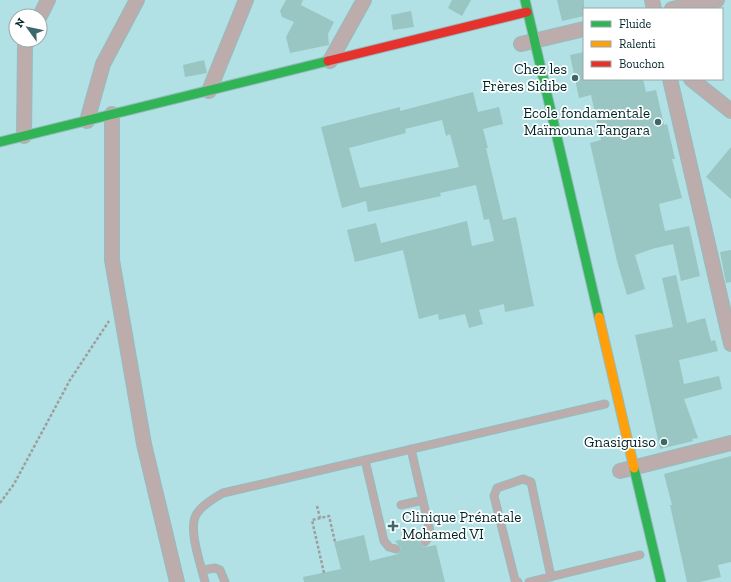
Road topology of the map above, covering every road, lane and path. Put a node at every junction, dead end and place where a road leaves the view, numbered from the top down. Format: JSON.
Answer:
{"nodes":[{"id":1,"x":137,"y":0,"type":"edge"},
{"id":2,"x":246,"y":0,"type":"edge"},
{"id":3,"x":364,"y":0,"type":"edge"},
{"id":4,"x":525,"y":0,"type":"edge"},
{"id":5,"x":716,"y":0,"type":"edge"},
{"id":6,"x":677,"y":8,"type":"edge"},
{"id":7,"x":527,"y":12,"type":"junction"},
{"id":8,"x":583,"y":29,"type":"edge"},
{"id":9,"x":524,"y":43,"type":"junction"},
{"id":10,"x":24,"y":48,"type":"edge"},
{"id":11,"x":330,"y":61,"type":"junction"},
{"id":12,"x":670,"y":80,"type":"edge"},
{"id":13,"x":692,"y":80,"type":"edge"},
{"id":14,"x":209,"y":91,"type":"junction"},
{"id":15,"x":731,"y":111,"type":"edge"},
{"id":16,"x":112,"y":114,"type":"junction"},
{"id":17,"x":87,"y":121,"type":"junction"},
{"id":18,"x":24,"y":136,"type":"junction"},
{"id":19,"x":0,"y":142,"type":"edge"},
{"id":20,"x":119,"y":305,"type":"junction"},
{"id":21,"x":728,"y":317,"type":"edge"},
{"id":22,"x":731,"y":344,"type":"edge"},
{"id":23,"x":605,"y":404,"type":"dead end"},
{"id":24,"x":731,"y":443,"type":"edge"},
{"id":25,"x":411,"y":449,"type":"junction"},
{"id":26,"x":365,"y":460,"type":"junction"},
{"id":27,"x":635,"y":467,"type":"junction"},
{"id":28,"x":620,"y":471,"type":"dead end"},
{"id":29,"x":423,"y":500,"type":"junction"},
{"id":30,"x":0,"y":503,"type":"edge"},
{"id":31,"x":401,"y":505,"type":"dead end"},
{"id":32,"x":317,"y":506,"type":"dead end"},
{"id":33,"x":320,"y":518,"type":"junction"},
{"id":34,"x":335,"y":542,"type":"dead end"},
{"id":35,"x":424,"y":542,"type":"dead end"},
{"id":36,"x":396,"y":549,"type":"dead end"},
{"id":37,"x":640,"y":555,"type":"dead end"},
{"id":38,"x":203,"y":570,"type":"junction"},
{"id":39,"x":324,"y":573,"type":"dead end"},
{"id":40,"x":551,"y":577,"type":"junction"},
{"id":41,"x":177,"y":582,"type":"edge"},
{"id":42,"x":205,"y":582,"type":"edge"},
{"id":43,"x":225,"y":582,"type":"edge"},
{"id":44,"x":518,"y":582,"type":"edge"},
{"id":45,"x":529,"y":582,"type":"edge"},
{"id":46,"x":661,"y":582,"type":"edge"}],
"edges":[{"from":1,"to":17,"type":"street"},
{"from":2,"to":14,"type":"street"},
{"from":3,"to":11,"type":"street"},
{"from":4,"to":7,"type":"main road"},
{"from":5,"to":6,"type":"street"},
{"from":7,"to":9,"type":"main road"},
{"from":7,"to":11,"type":"main road"},
{"from":8,"to":9,"type":"street"},
{"from":9,"to":27,"type":"main road"},
{"from":10,"to":18,"type":"street"},
{"from":11,"to":14,"type":"main road"},
{"from":12,"to":21,"type":"street"},
{"from":13,"to":15,"type":"street"},
{"from":14,"to":16,"type":"main road"},
{"from":16,"to":17,"type":"main road"},
{"from":16,"to":20,"type":"street"},
{"from":17,"to":18,"type":"main road"},
{"from":18,"to":19,"type":"main road"},
{"from":20,"to":30,"type":"path"},
{"from":20,"to":41,"type":"street"},
{"from":21,"to":22,"type":"street"},
{"from":23,"to":25,"type":"lane"},
{"from":24,"to":27,"type":"street"},
{"from":25,"to":26,"type":"lane"},
{"from":25,"to":29,"type":"lane"},
{"from":26,"to":36,"type":"lane"},
{"from":26,"to":38,"type":"lane"},
{"from":27,"to":28,"type":"street"},
{"from":27,"to":46,"type":"main road"},
{"from":29,"to":31,"type":"lane"},
{"from":29,"to":35,"type":"lane"},
{"from":32,"to":33,"type":"path"},
{"from":33,"to":34,"type":"path"},
{"from":33,"to":39,"type":"path"},
{"from":37,"to":40,"type":"lane"},
{"from":38,"to":42,"type":"lane"},
{"from":38,"to":43,"type":"lane"},
{"from":40,"to":44,"type":"lane"},
{"from":40,"to":45,"type":"lane"}]}
